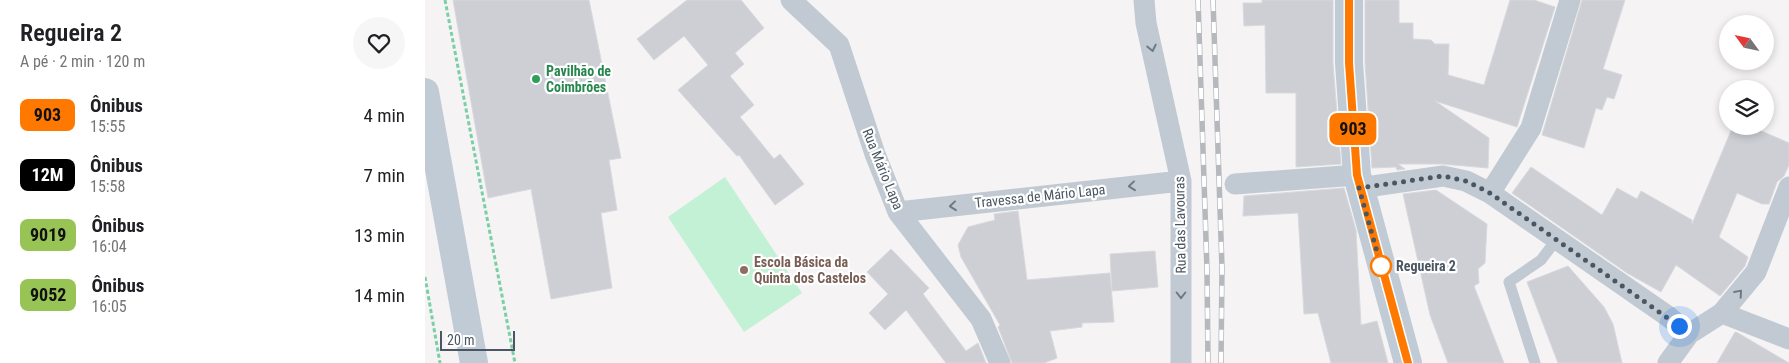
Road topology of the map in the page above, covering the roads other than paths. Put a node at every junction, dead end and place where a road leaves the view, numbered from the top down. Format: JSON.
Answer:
{"nodes":[{"id":1,"x":791,"y":0,"type":"edge"},
{"id":2,"x":1144,"y":0,"type":"edge"},
{"id":3,"x":1349,"y":0,"type":"edge"},
{"id":4,"x":1570,"y":0,"type":"edge"},
{"id":5,"x":425,"y":92,"type":"edge"},
{"id":6,"x":1181,"y":181,"type":"junction"},
{"id":7,"x":1358,"y":182,"type":"junction"},
{"id":8,"x":1235,"y":184,"type":"dead end"},
{"id":9,"x":1789,"y":187,"type":"edge"},
{"id":10,"x":1490,"y":193,"type":"junction"},
{"id":11,"x":898,"y":212,"type":"junction"},
{"id":12,"x":1557,"y":239,"type":"junction"},
{"id":13,"x":1722,"y":313,"type":"junction"},
{"id":14,"x":1689,"y":334,"type":"junction"},
{"id":15,"x":1789,"y":339,"type":"edge"},
{"id":16,"x":474,"y":363,"type":"edge"},
{"id":17,"x":999,"y":363,"type":"edge"},
{"id":18,"x":1181,"y":363,"type":"edge"},
{"id":19,"x":1408,"y":363,"type":"edge"},
{"id":20,"x":1535,"y":363,"type":"edge"},
{"id":21,"x":1668,"y":363,"type":"edge"}],
"edges":[{"from":1,"to":11,"type":"street","name":"Rua Mário Lapa"},
{"from":2,"to":6,"type":"street","name":"Rua das Lavouras","one_way":true},
{"from":3,"to":7,"type":"main road"},
{"from":4,"to":10,"type":"street"},
{"from":5,"to":16,"type":"main road"},
{"from":6,"to":11,"type":"street","name":"Travessa de Mário Lapa","one_way":true},
{"from":6,"to":18,"type":"street","name":"Rua das Lavouras","one_way":true},
{"from":7,"to":8,"type":"street"},
{"from":7,"to":10,"type":"street"},
{"from":7,"to":19,"type":"main road"},
{"from":13,"to":9,"type":"street","one_way":true},
{"from":10,"to":12,"type":"street"},
{"from":11,"to":17,"type":"street","name":"Rua Mário Lapa"},
{"from":12,"to":14,"type":"street"},
{"from":12,"to":20,"type":"lane"},
{"from":13,"to":14,"type":"street"},
{"from":13,"to":15,"type":"street"},
{"from":14,"to":21,"type":"street"}]}
